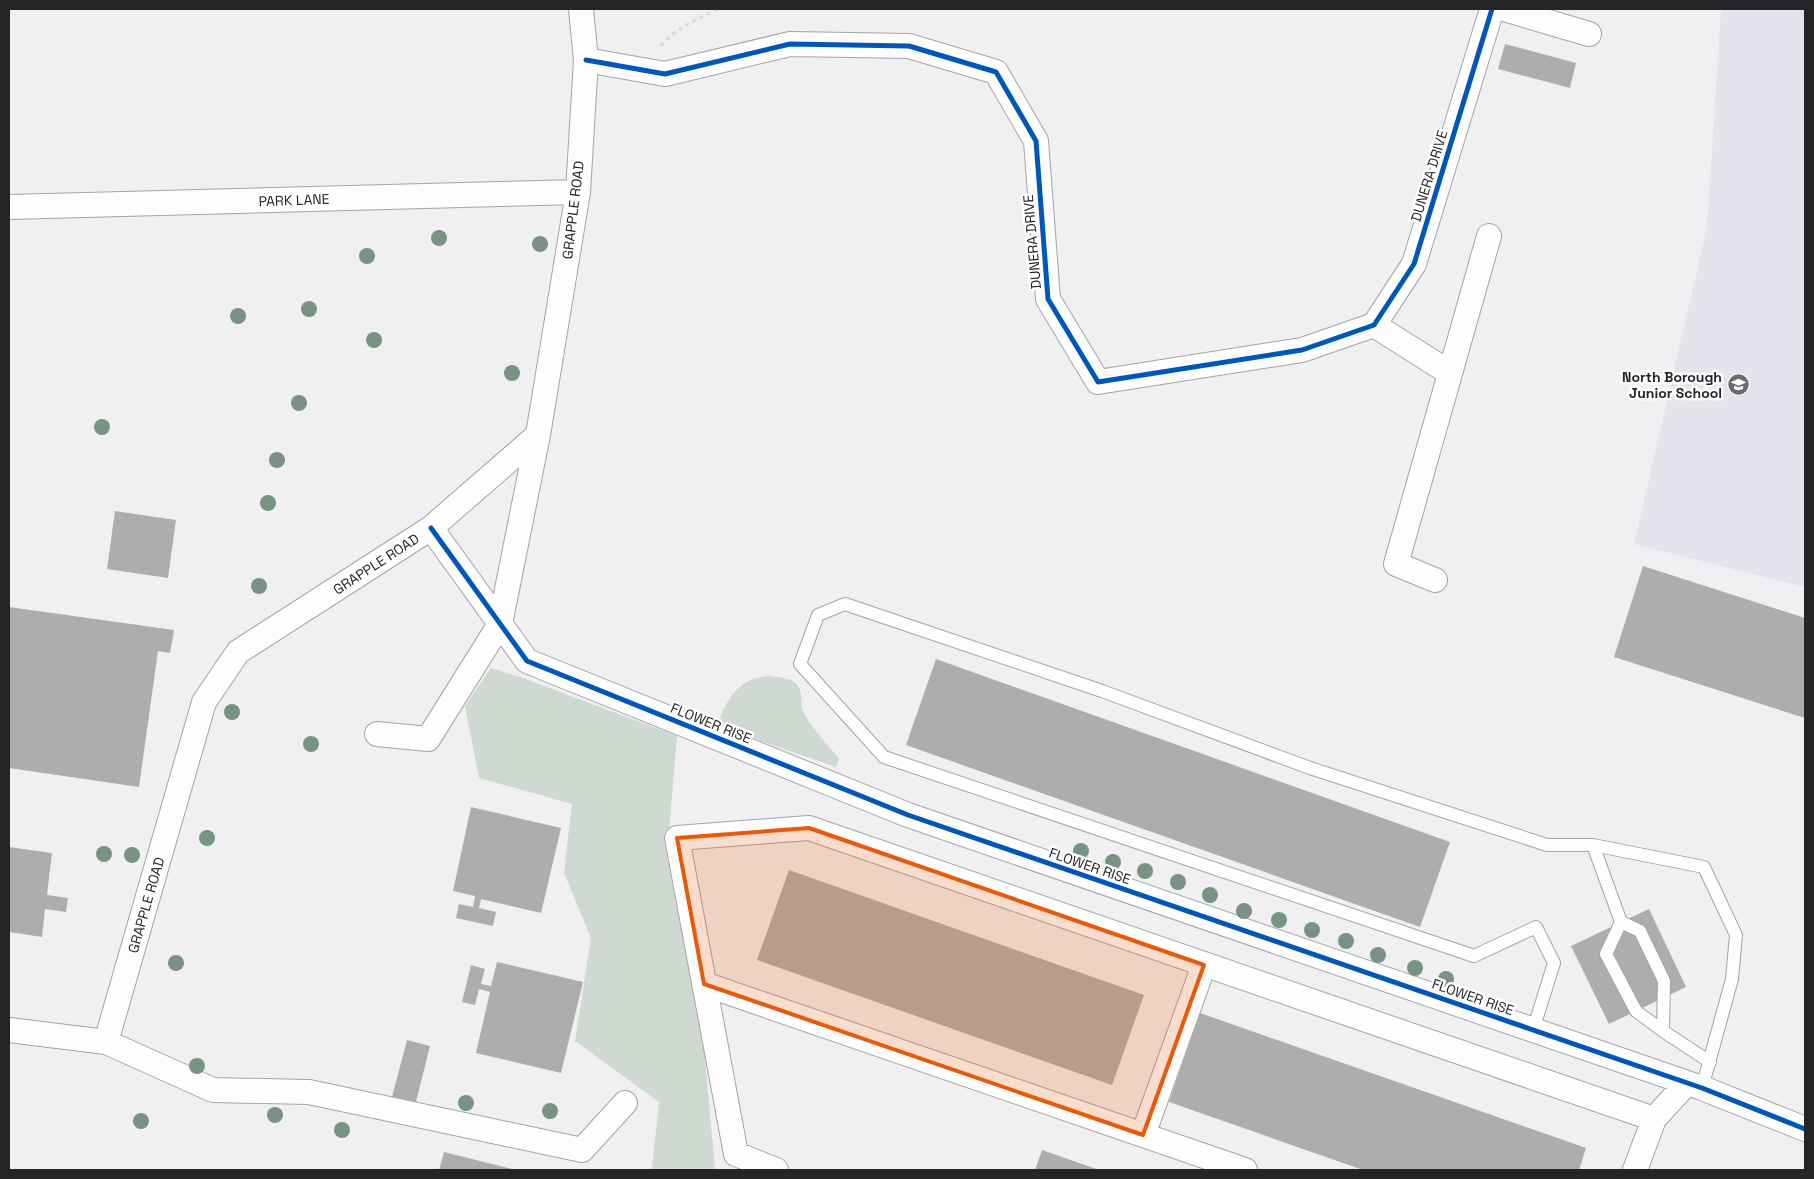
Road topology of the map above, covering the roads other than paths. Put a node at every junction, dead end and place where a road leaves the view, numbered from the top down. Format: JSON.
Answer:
{"nodes":[{"id":1,"x":580,"y":9,"type":"edge"},
{"id":2,"x":1492,"y":9,"type":"edge"},
{"id":3,"x":1504,"y":9,"type":"edge"},
{"id":4,"x":1590,"y":34,"type":"dead end"},
{"id":5,"x":586,"y":60,"type":"junction"},
{"id":6,"x":578,"y":192,"type":"junction"},
{"id":7,"x":9,"y":207,"type":"edge"},
{"id":8,"x":1489,"y":236,"type":"dead end"},
{"id":9,"x":1374,"y":325,"type":"junction"},
{"id":10,"x":1450,"y":373,"type":"junction"},
{"id":11,"x":538,"y":435,"type":"junction"},
{"id":12,"x":431,"y":528,"type":"junction"},
{"id":13,"x":1435,"y":580,"type":"dead end"},
{"id":14,"x":500,"y":624,"type":"junction"},
{"id":15,"x":377,"y":734,"type":"dead end"},
{"id":16,"x":1593,"y":845,"type":"junction"},
{"id":17,"x":1621,"y":922,"type":"junction"},
{"id":18,"x":1204,"y":964,"type":"junction"},
{"id":19,"x":704,"y":984,"type":"junction"},
{"id":20,"x":9,"y":1030,"type":"edge"},
{"id":21,"x":1533,"y":1030,"type":"junction"},
{"id":22,"x":1663,"y":1031,"type":"junction"},
{"id":23,"x":106,"y":1042,"type":"junction"},
{"id":24,"x":1710,"y":1062,"type":"junction"},
{"id":25,"x":1694,"y":1085,"type":"junction"},
{"id":26,"x":625,"y":1103,"type":"dead end"},
{"id":27,"x":1654,"y":1119,"type":"junction"},
{"id":28,"x":1805,"y":1129,"type":"edge"},
{"id":29,"x":1143,"y":1135,"type":"junction"},
{"id":30,"x":776,"y":1170,"type":"edge"},
{"id":31,"x":1245,"y":1170,"type":"edge"},
{"id":32,"x":1635,"y":1170,"type":"edge"}],
"edges":[{"from":1,"to":5,"type":"street","name":"GRAPPLE ROAD"},
{"from":2,"to":9,"type":"street","name":"DUNERA DRIVE"},
{"from":3,"to":4,"type":"street"},
{"from":5,"to":6,"type":"street","name":"GRAPPLE ROAD"},
{"from":5,"to":9,"type":"street","name":"DUNERA DRIVE"},
{"from":6,"to":7,"type":"street","name":"PARK LANE"},
{"from":6,"to":11,"type":"street","name":"GRAPPLE ROAD"},
{"from":8,"to":10,"type":"street"},
{"from":9,"to":10,"type":"street"},
{"from":10,"to":13,"type":"street"},
{"from":11,"to":12,"type":"street","name":"GRAPPLE ROAD"},
{"from":11,"to":14,"type":"street"},
{"from":12,"to":14,"type":"street","name":"FLOWER RISE"},
{"from":12,"to":23,"type":"street","name":"GRAPPLE ROAD"},
{"from":14,"to":15,"type":"street"},
{"from":14,"to":21,"type":"street","name":"FLOWER RISE"},
{"from":16,"to":17,"type":"lane"},
{"from":16,"to":21,"type":"lane"},
{"from":16,"to":24,"type":"lane"},
{"from":17,"to":22,"type":"lane"},
{"from":17,"to":22,"type":"lane"},
{"from":18,"to":19,"type":"street"},
{"from":18,"to":27,"type":"street"},
{"from":18,"to":29,"type":"street"},
{"from":19,"to":29,"type":"street"},
{"from":19,"to":30,"type":"street"},
{"from":20,"to":23,"type":"street"},
{"from":21,"to":25,"type":"street","name":"FLOWER RISE"},
{"from":22,"to":24,"type":"lane"},
{"from":23,"to":26,"type":"street"},
{"from":24,"to":25,"type":"lane"},
{"from":25,"to":27,"type":"street"},
{"from":25,"to":28,"type":"street","name":"FLOWER RISE"},
{"from":27,"to":32,"type":"street"},
{"from":29,"to":31,"type":"street"}]}
